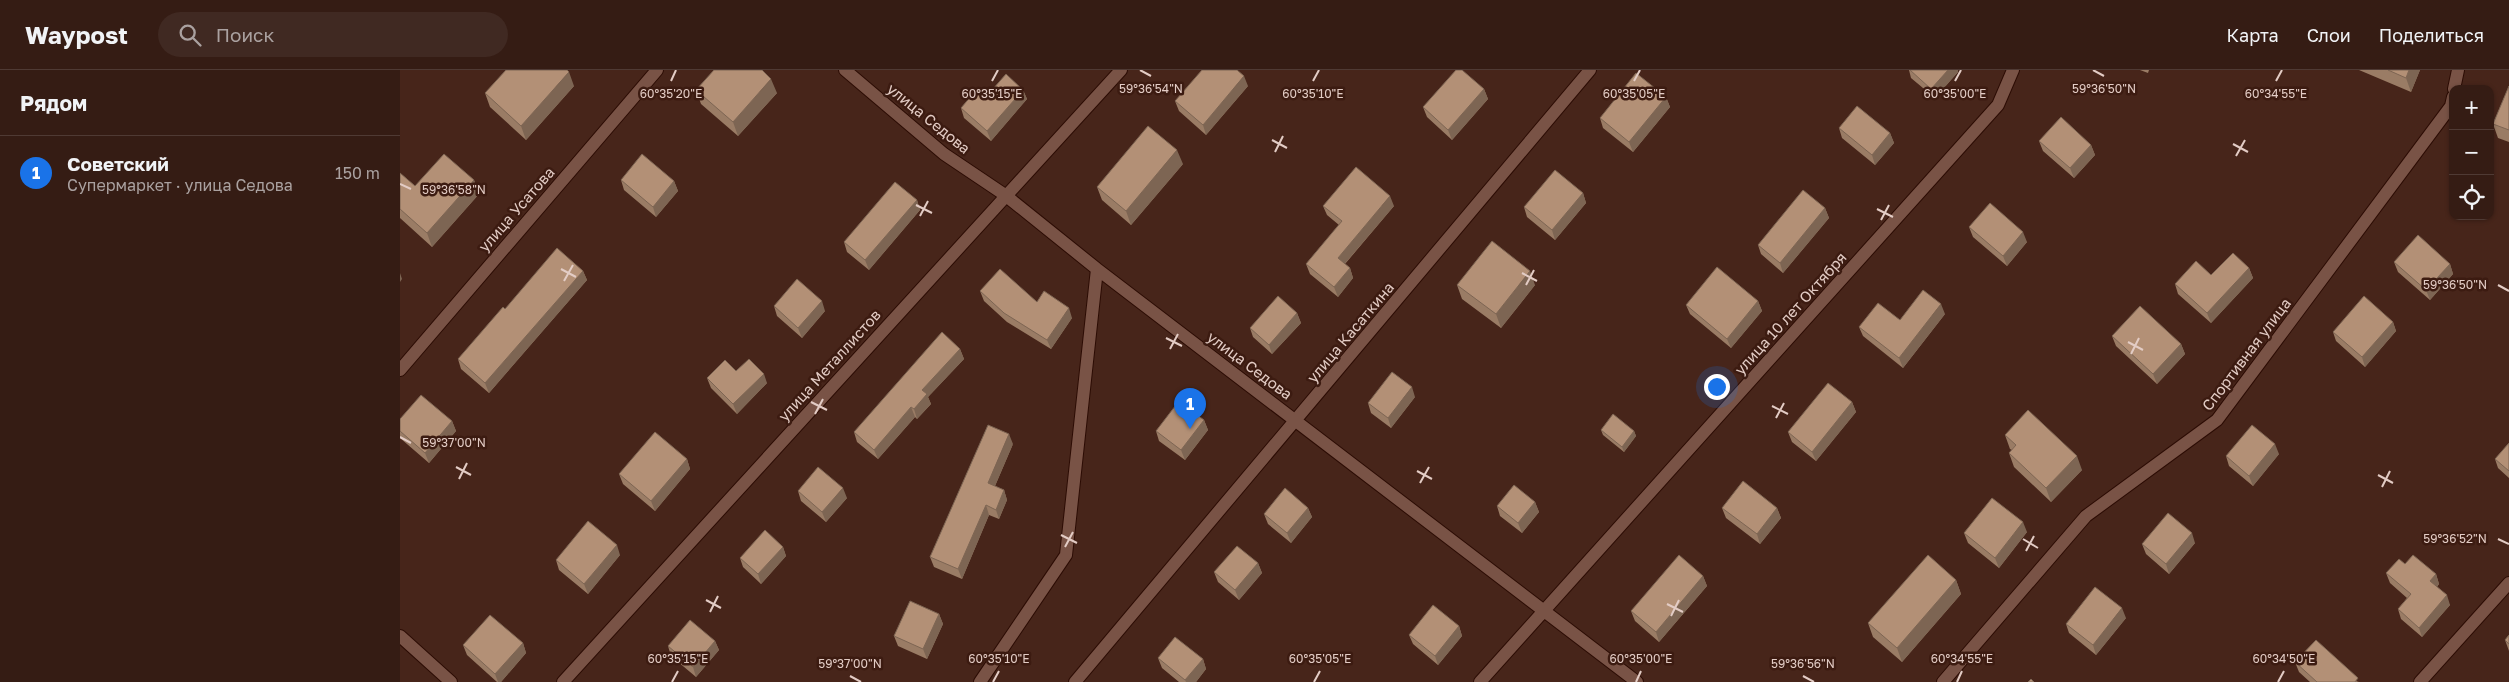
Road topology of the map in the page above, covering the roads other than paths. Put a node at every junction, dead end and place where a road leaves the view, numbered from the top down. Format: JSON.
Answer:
{"nodes":[{"id":1,"x":656,"y":70,"type":"edge"},
{"id":2,"x":845,"y":70,"type":"edge"},
{"id":3,"x":1121,"y":70,"type":"edge"},
{"id":4,"x":1590,"y":70,"type":"edge"},
{"id":5,"x":2013,"y":70,"type":"edge"},
{"id":6,"x":2458,"y":70,"type":"edge"},
{"id":7,"x":2455,"y":85,"type":"edge"},
{"id":8,"x":2449,"y":109,"type":"edge"},
{"id":9,"x":1005,"y":196,"type":"junction"},
{"id":10,"x":1098,"y":269,"type":"junction"},
{"id":11,"x":400,"y":370,"type":"edge"},
{"id":12,"x":1297,"y":421,"type":"junction"},
{"id":13,"x":2509,"y":583,"type":"edge"},
{"id":14,"x":1544,"y":611,"type":"junction"},
{"id":15,"x":400,"y":636,"type":"edge"},
{"id":16,"x":451,"y":682,"type":"edge"},
{"id":17,"x":563,"y":682,"type":"edge"},
{"id":18,"x":980,"y":682,"type":"edge"},
{"id":19,"x":1075,"y":682,"type":"edge"},
{"id":20,"x":1480,"y":682,"type":"edge"},
{"id":21,"x":1638,"y":682,"type":"edge"},
{"id":22,"x":1944,"y":682,"type":"edge"},
{"id":23,"x":2420,"y":682,"type":"edge"}],
"edges":[{"from":1,"to":11,"type":"street","name":"улица Усатова"},
{"from":2,"to":9,"type":"street","name":"улица Седова"},
{"from":3,"to":9,"type":"street","name":"улица Металлистов"},
{"from":4,"to":12,"type":"street","name":"улица Касаткина"},
{"from":5,"to":14,"type":"street","name":"улица 10 лет Октября"},
{"from":6,"to":7,"type":"street"},
{"from":8,"to":22,"type":"street","name":"Спортивная улица"},
{"from":9,"to":10,"type":"street","name":"улица Седова"},
{"from":9,"to":17,"type":"street","name":"улица Металлистов"},
{"from":10,"to":12,"type":"street","name":"улица Седова"},
{"from":10,"to":18,"type":"street"},
{"from":12,"to":14,"type":"street","name":"улица Седова"},
{"from":12,"to":19,"type":"street","name":"улица Касаткина"},
{"from":13,"to":23,"type":"street"},
{"from":14,"to":20,"type":"street","name":"улица 10 лет Октября"},
{"from":14,"to":21,"type":"street","name":"улица Седова"},
{"from":15,"to":16,"type":"street"}]}
